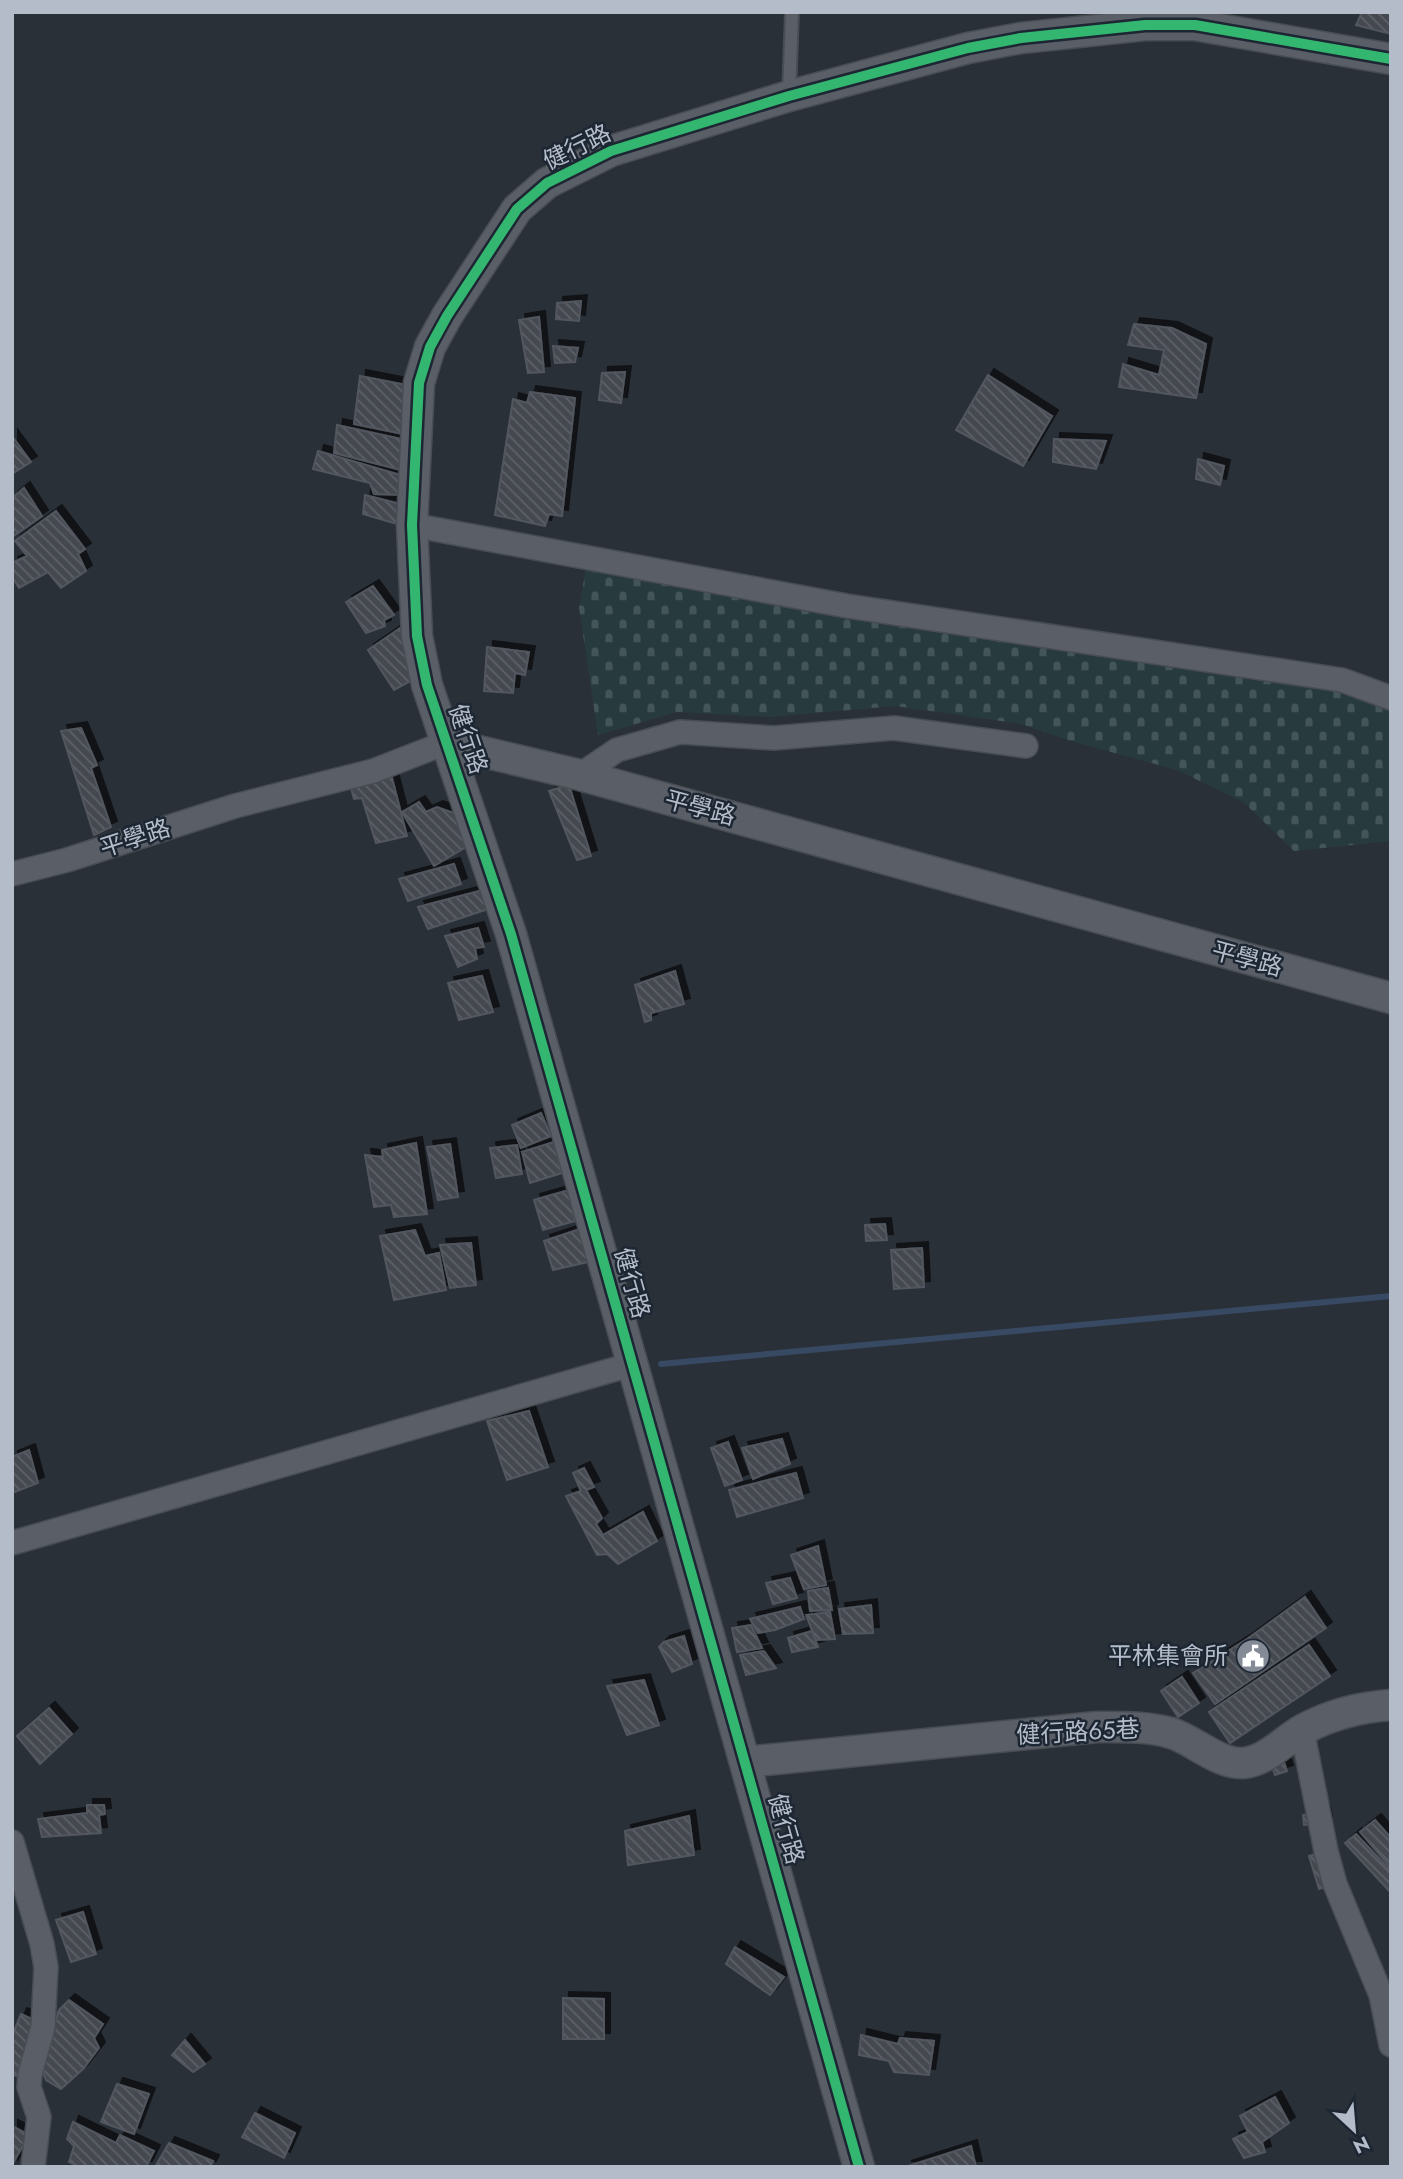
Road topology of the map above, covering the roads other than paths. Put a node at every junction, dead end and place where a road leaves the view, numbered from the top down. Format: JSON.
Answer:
{"nodes":[{"id":1,"x":792,"y":12,"type":"edge"},
{"id":2,"x":1193,"y":19,"type":"edge"},
{"id":3,"x":1391,"y":59,"type":"edge"},
{"id":4,"x":789,"y":96,"type":"junction"},
{"id":5,"x":412,"y":525,"type":"junction"},
{"id":6,"x":1391,"y":698,"type":"edge"},
{"id":7,"x":445,"y":743,"type":"junction"},
{"id":8,"x":1026,"y":746,"type":"dead end"},
{"id":9,"x":580,"y":775,"type":"junction"},
{"id":10,"x":12,"y":874,"type":"edge"},
{"id":11,"x":1391,"y":998,"type":"edge"},
{"id":12,"x":634,"y":1364,"type":"junction"},
{"id":13,"x":12,"y":1543,"type":"edge"},
{"id":14,"x":1391,"y":1705,"type":"edge"},
{"id":15,"x":1302,"y":1730,"type":"junction"},
{"id":16,"x":745,"y":1762,"type":"junction"},
{"id":17,"x":12,"y":1842,"type":"edge"},
{"id":18,"x":1391,"y":2045,"type":"edge"},
{"id":19,"x":33,"y":2167,"type":"edge"},
{"id":20,"x":859,"y":2167,"type":"edge"}],
"edges":[{"from":1,"to":4,"type":"lane"},
{"from":2,"to":3,"type":"street","name":"健行路"},
{"from":2,"to":4,"type":"street","name":"健行路"},
{"from":4,"to":5,"type":"street","name":"健行路"},
{"from":5,"to":6,"type":"street"},
{"from":5,"to":7,"type":"street","name":"健行路"},
{"from":7,"to":9,"type":"street","name":"平學路"},
{"from":7,"to":10,"type":"street","name":"平學路"},
{"from":7,"to":12,"type":"street","name":"健行路"},
{"from":8,"to":9,"type":"street"},
{"from":9,"to":11,"type":"street","name":"平學路"},
{"from":12,"to":13,"type":"street"},
{"from":12,"to":16,"type":"street","name":"健行路"},
{"from":14,"to":15,"type":"street","name":"健行路65巷"},
{"from":15,"to":16,"type":"street","name":"健行路65巷"},
{"from":15,"to":18,"type":"street"},
{"from":16,"to":20,"type":"street","name":"健行路"},
{"from":17,"to":19,"type":"street"}]}
